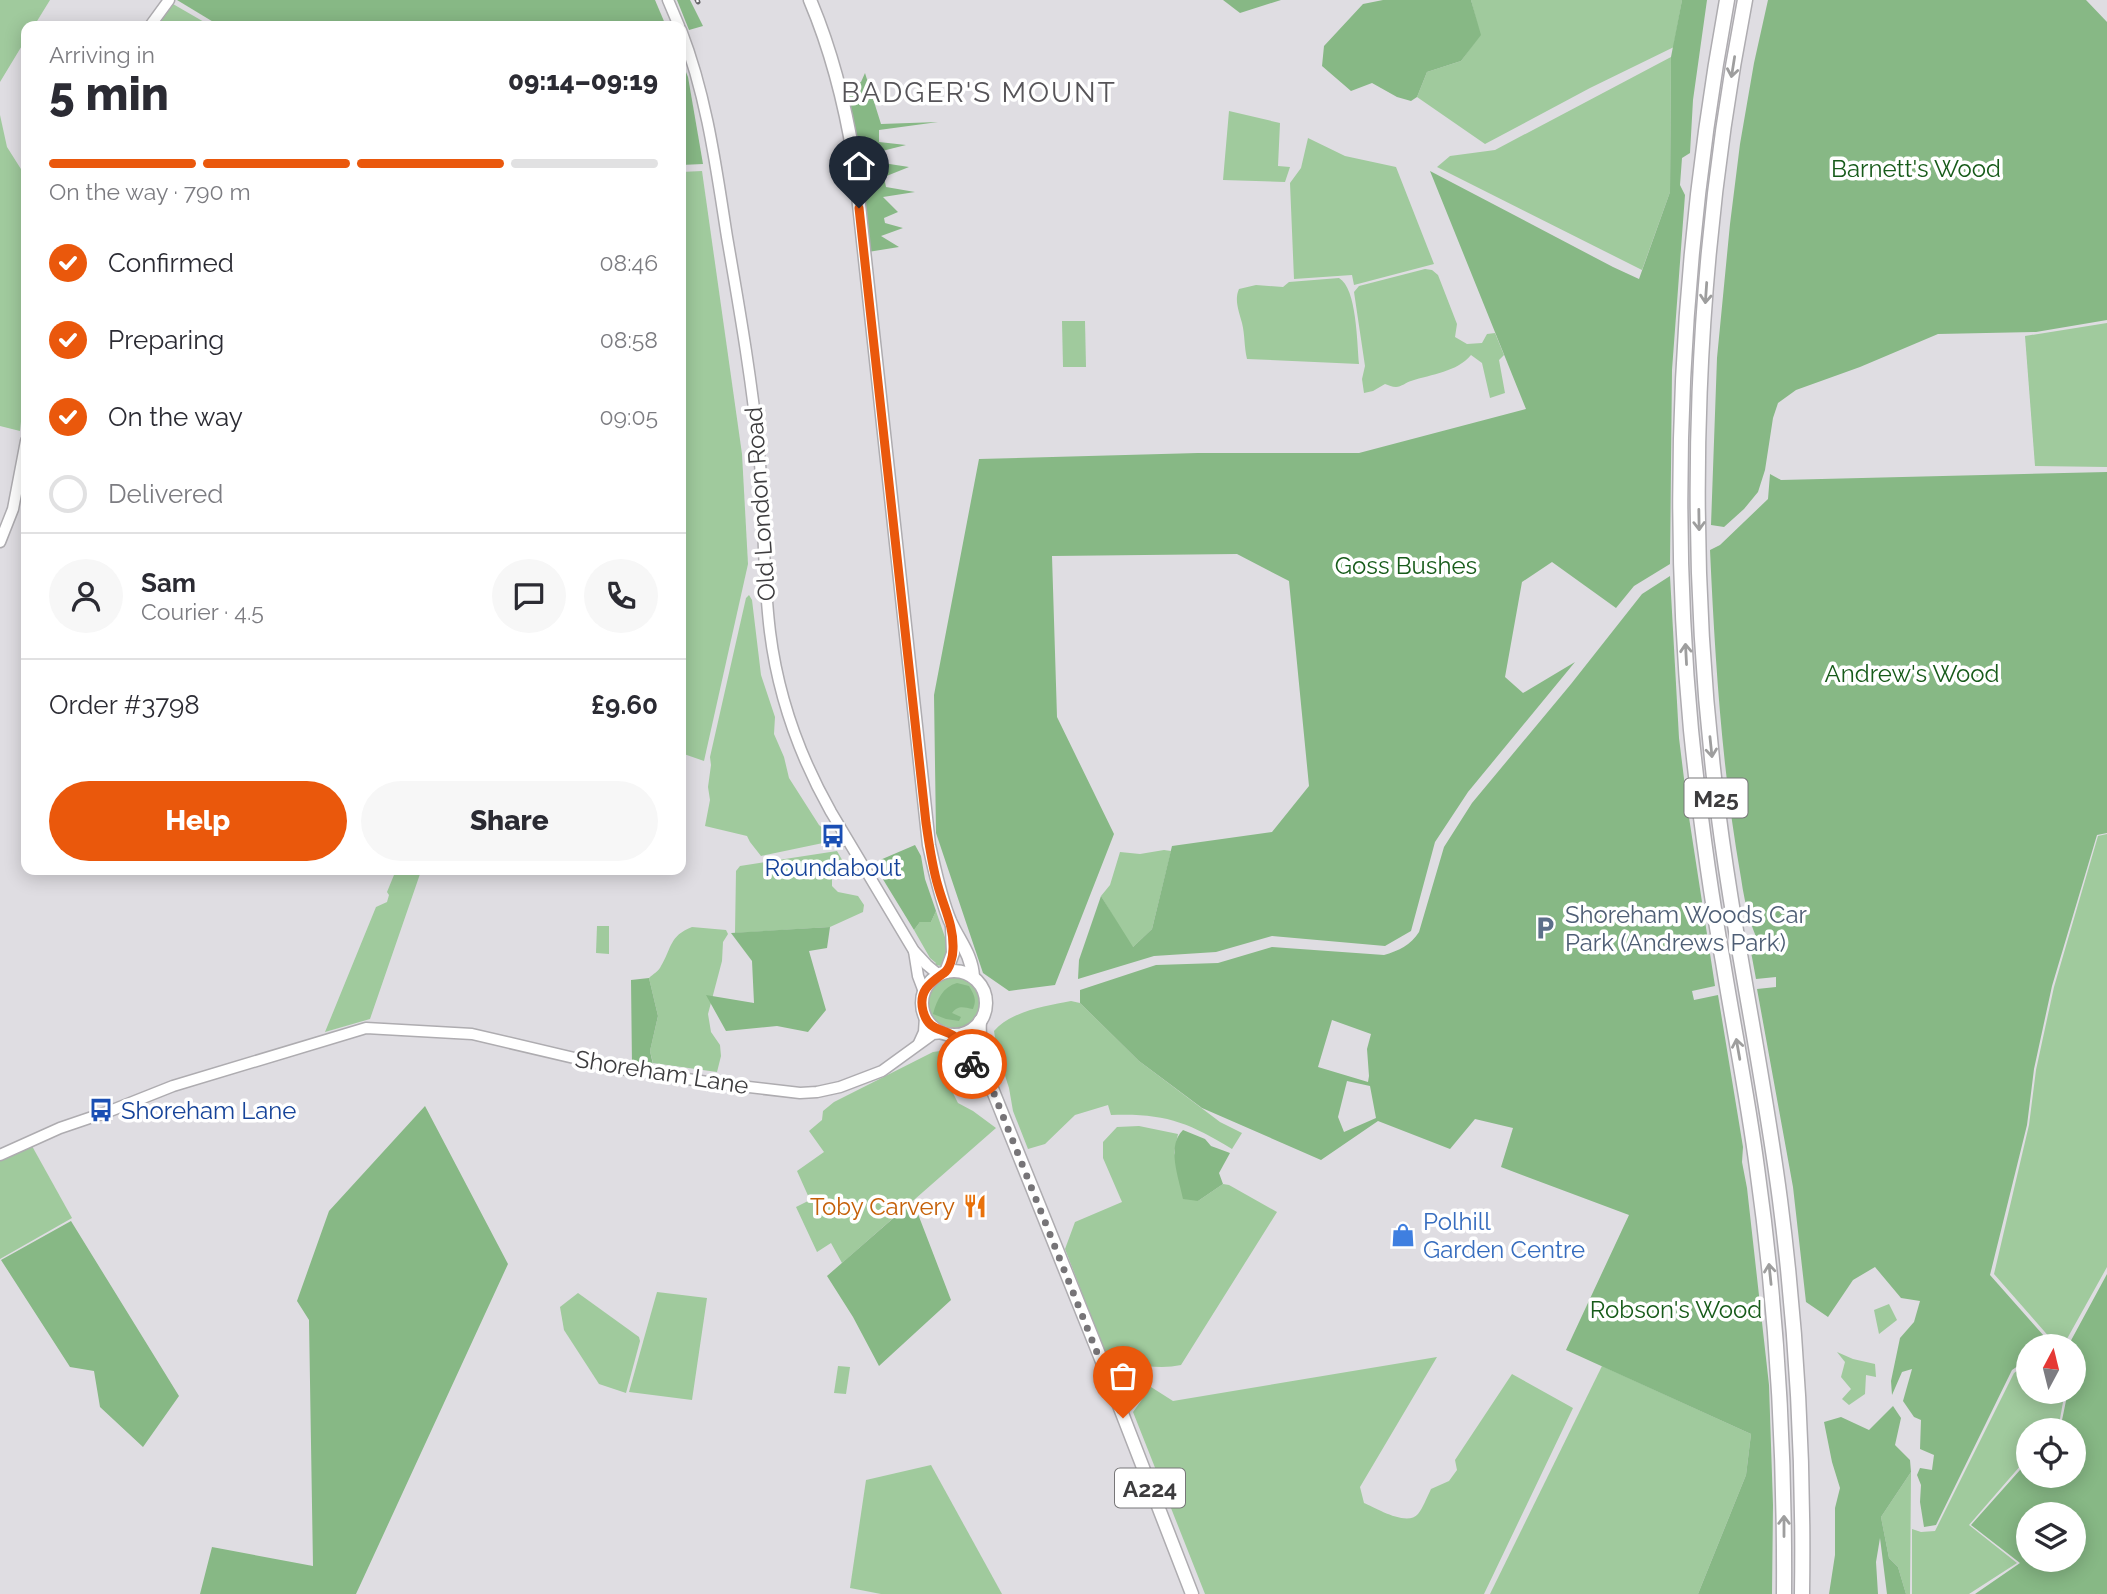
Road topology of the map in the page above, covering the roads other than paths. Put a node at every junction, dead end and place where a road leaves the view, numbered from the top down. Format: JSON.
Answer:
{"nodes":[{"id":1,"x":169,"y":0,"type":"edge"},
{"id":2,"x":668,"y":0,"type":"edge"},
{"id":3,"x":810,"y":0,"type":"edge"},
{"id":4,"x":1727,"y":0,"type":"edge"},
{"id":5,"x":1745,"y":0,"type":"edge"},
{"id":6,"x":154,"y":21,"type":"edge"},
{"id":7,"x":677,"y":21,"type":"edge"},
{"id":8,"x":686,"y":45,"type":"edge"},
{"id":9,"x":21,"y":467,"type":"edge"},
{"id":10,"x":0,"y":542,"type":"edge"},
{"id":11,"x":951,"y":923,"type":"junction"},
{"id":12,"x":914,"y":951,"type":"junction"},
{"id":13,"x":943,"y":974,"type":"junction"},
{"id":14,"x":973,"y":977,"type":"junction"},
{"id":15,"x":924,"y":992,"type":"junction"},
{"id":16,"x":925,"y":1017,"type":"junction"},
{"id":17,"x":980,"y":1021,"type":"junction"},
{"id":18,"x":948,"y":1034,"type":"junction"},
{"id":19,"x":917,"y":1045,"type":"junction"},
{"id":20,"x":991,"y":1086,"type":"junction"},
{"id":21,"x":0,"y":1155,"type":"edge"},
{"id":22,"x":1192,"y":1594,"type":"edge"},
{"id":23,"x":1784,"y":1594,"type":"edge"},
{"id":24,"x":1802,"y":1594,"type":"edge"}],
"edges":[{"from":1,"to":6,"type":"street"},
{"from":2,"to":7,"type":"street","name":"Old London Road"},
{"from":3,"to":11,"type":"main road"},
{"from":23,"to":4,"type":"highway","number":"M25","one_way":true},
{"from":5,"to":24,"type":"highway","number":"M25","one_way":true},
{"from":8,"to":12,"type":"street","name":"Old London Road"},
{"from":9,"to":10,"type":"street"},
{"from":11,"to":13,"type":"main road"},
{"from":11,"to":14,"type":"main road"},
{"from":12,"to":13,"type":"street","name":"Old London Road"},
{"from":12,"to":15,"type":"street","name":"Old London Road"},
{"from":13,"to":14,"type":"main road"},
{"from":13,"to":15,"type":"main road"},
{"from":14,"to":17,"type":"main road"},
{"from":15,"to":16,"type":"main road"},
{"from":16,"to":18,"type":"main road"},
{"from":16,"to":19,"type":"street"},
{"from":17,"to":18,"type":"main road"},
{"from":17,"to":20,"type":"main road","number":"A224"},
{"from":18,"to":19,"type":"street","name":"Shoreham Lane"},
{"from":18,"to":20,"type":"main road","number":"A224"},
{"from":19,"to":21,"type":"street","name":"Shoreham Lane"},
{"from":20,"to":22,"type":"main road","number":"A224"}]}
